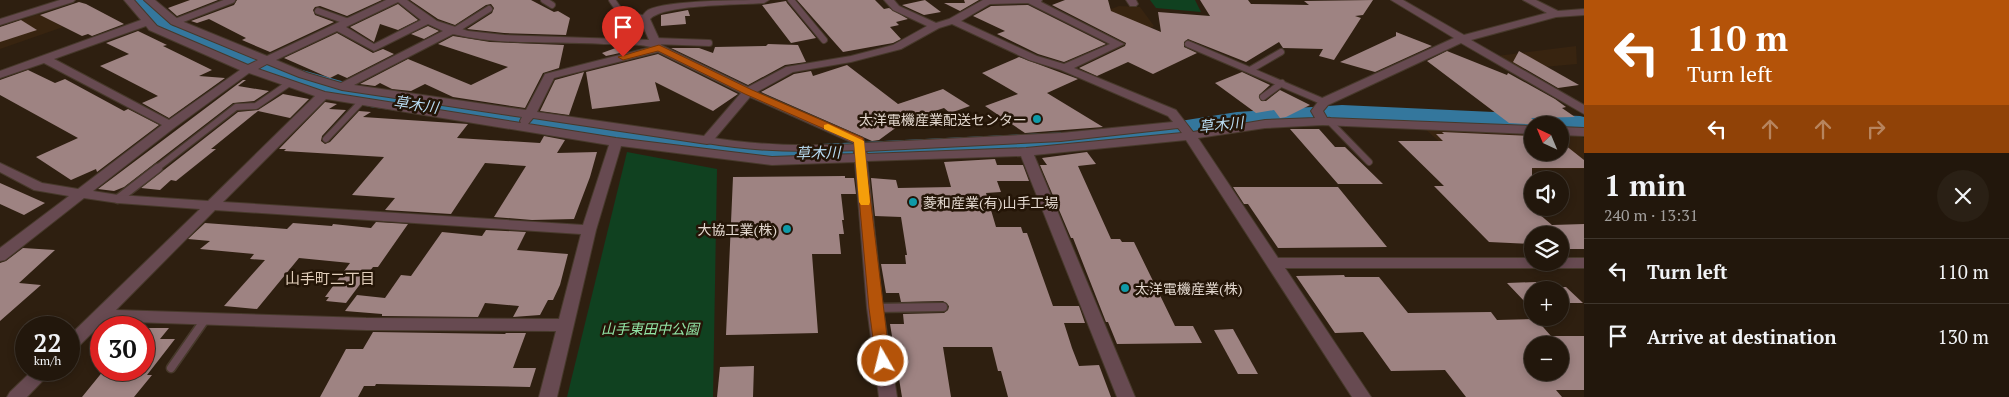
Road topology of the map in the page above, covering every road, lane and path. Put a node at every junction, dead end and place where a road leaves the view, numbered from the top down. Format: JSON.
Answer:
{"nodes":[{"id":1,"x":70,"y":0,"type":"edge"},
{"id":2,"x":129,"y":0,"type":"edge"},
{"id":3,"x":232,"y":0,"type":"edge"},
{"id":4,"x":394,"y":0,"type":"edge"},
{"id":5,"x":400,"y":0,"type":"edge"},
{"id":6,"x":544,"y":0,"type":"edge"},
{"id":7,"x":612,"y":0,"type":"edge"},
{"id":8,"x":764,"y":0,"type":"edge"},
{"id":9,"x":792,"y":0,"type":"edge"},
{"id":10,"x":889,"y":0,"type":"edge"},
{"id":11,"x":1037,"y":0,"type":"edge"},
{"id":12,"x":1396,"y":0,"type":"edge"},
{"id":13,"x":1528,"y":0,"type":"edge"},
{"id":14,"x":1032,"y":1,"type":"edge"},
{"id":15,"x":155,"y":2,"type":"edge"},
{"id":16,"x":552,"y":4,"type":"dead end"},
{"id":17,"x":489,"y":9,"type":"dead end"},
{"id":18,"x":318,"y":10,"type":"dead end"},
{"id":19,"x":1584,"y":12,"type":"edge"},
{"id":20,"x":1556,"y":14,"type":"junction"},
{"id":21,"x":645,"y":19,"type":"junction"},
{"id":22,"x":427,"y":21,"type":"junction"},
{"id":23,"x":953,"y":21,"type":"junction"},
{"id":24,"x":0,"y":22,"type":"edge"},
{"id":25,"x":146,"y":22,"type":"junction"},
{"id":26,"x":175,"y":22,"type":"junction"},
{"id":27,"x":341,"y":24,"type":"junction"},
{"id":28,"x":935,"y":26,"type":"junction"},
{"id":29,"x":453,"y":31,"type":"junction"},
{"id":30,"x":1461,"y":39,"type":"junction"},
{"id":31,"x":824,"y":40,"type":"dead end"},
{"id":32,"x":709,"y":43,"type":"dead end"},
{"id":33,"x":656,"y":44,"type":"junction"},
{"id":34,"x":1188,"y":44,"type":"dead end"},
{"id":35,"x":1281,"y":52,"type":"dead end"},
{"id":36,"x":46,"y":59,"type":"junction"},
{"id":37,"x":257,"y":64,"type":"junction"},
{"id":38,"x":1064,"y":68,"type":"junction"},
{"id":39,"x":1250,"y":70,"type":"junction"},
{"id":40,"x":0,"y":75,"type":"edge"},
{"id":41,"x":1282,"y":83,"type":"junction"},
{"id":42,"x":288,"y":84,"type":"junction"},
{"id":43,"x":342,"y":87,"type":"junction"},
{"id":44,"x":748,"y":92,"type":"junction"},
{"id":45,"x":323,"y":95,"type":"junction"},
{"id":46,"x":1262,"y":97,"type":"dead end"},
{"id":47,"x":361,"y":102,"type":"junction"},
{"id":48,"x":1584,"y":110,"type":"edge"},
{"id":49,"x":1323,"y":115,"type":"junction"},
{"id":50,"x":526,"y":121,"type":"junction"},
{"id":51,"x":170,"y":125,"type":"junction"},
{"id":52,"x":1524,"y":129,"type":"edge"},
{"id":53,"x":1186,"y":130,"type":"junction"},
{"id":54,"x":1569,"y":131,"type":"edge"},
{"id":55,"x":1584,"y":132,"type":"edge"},
{"id":56,"x":326,"y":139,"type":"dead end"},
{"id":57,"x":616,"y":142,"type":"junction"},
{"id":58,"x":703,"y":146,"type":"junction"},
{"id":59,"x":860,"y":152,"type":"junction"},
{"id":60,"x":1026,"y":152,"type":"junction"},
{"id":61,"x":1369,"y":162,"type":"dead end"},
{"id":62,"x":0,"y":167,"type":"edge"},
{"id":63,"x":80,"y":194,"type":"junction"},
{"id":64,"x":118,"y":199,"type":"junction"},
{"id":65,"x":211,"y":206,"type":"junction"},
{"id":66,"x":589,"y":230,"type":"junction"},
{"id":67,"x":0,"y":256,"type":"edge"},
{"id":68,"x":1272,"y":263,"type":"junction"},
{"id":69,"x":1584,"y":263,"type":"edge"},
{"id":70,"x":943,"y":307,"type":"dead end"},
{"id":71,"x":875,"y":308,"type":"junction"},
{"id":72,"x":101,"y":315,"type":"junction"},
{"id":73,"x":206,"y":318,"type":"junction"},
{"id":74,"x":567,"y":325,"type":"junction"},
{"id":75,"x":80,"y":335,"type":"edge"},
{"id":76,"x":171,"y":368,"type":"dead end"},
{"id":77,"x":33,"y":381,"type":"edge"},
{"id":78,"x":16,"y":397,"type":"edge"},
{"id":79,"x":548,"y":397,"type":"edge"},
{"id":80,"x":888,"y":397,"type":"edge"},
{"id":81,"x":1126,"y":397,"type":"edge"},
{"id":82,"x":1362,"y":397,"type":"edge"}],
"edges":[{"from":1,"to":24,"type":"street"},
{"from":2,"to":25,"type":"street"},
{"from":3,"to":26,"type":"lane"},
{"from":4,"to":27,"type":"street"},
{"from":5,"to":22,"type":"street"},
{"from":6,"to":16,"type":"lane"},
{"from":7,"to":21,"type":"lane"},
{"from":8,"to":21,"type":"street"},
{"from":9,"to":31,"type":"lane"},
{"from":10,"to":28,"type":"street"},
{"from":11,"to":14,"type":"street"},
{"from":12,"to":30,"type":"street"},
{"from":13,"to":20,"type":"street"},
{"from":14,"to":23,"type":"street"},
{"from":14,"to":38,"type":"street"},
{"from":15,"to":26,"type":"street"},
{"from":17,"to":29,"type":"lane"},
{"from":18,"to":27,"type":"lane"},
{"from":19,"to":20,"type":"street"},
{"from":20,"to":30,"type":"street"},
{"from":21,"to":33,"type":"street"},
{"from":22,"to":27,"type":"street"},
{"from":22,"to":29,"type":"street"},
{"from":23,"to":28,"type":"street"},
{"from":23,"to":38,"type":"street"},
{"from":25,"to":36,"type":"street"},
{"from":25,"to":37,"type":"street"},
{"from":26,"to":37,"type":"street"},
{"from":27,"to":37,"type":"street"},
{"from":28,"to":44,"type":"street"},
{"from":29,"to":33,"type":"street"},
{"from":29,"to":43,"type":"street"},
{"from":30,"to":48,"type":"street"},
{"from":30,"to":49,"type":"street"},
{"from":32,"to":33,"type":"lane"},
{"from":33,"to":44,"type":"street"},
{"from":33,"to":50,"type":"street"},
{"from":34,"to":39,"type":"lane"},
{"from":35,"to":39,"type":"lane"},
{"from":36,"to":40,"type":"street"},
{"from":36,"to":51,"type":"street"},
{"from":37,"to":42,"type":"street"},
{"from":37,"to":43,"type":"street"},
{"from":37,"to":51,"type":"street"},
{"from":38,"to":53,"type":"street"},
{"from":39,"to":41,"type":"lane"},
{"from":41,"to":46,"type":"lane"},
{"from":41,"to":49,"type":"lane"},
{"from":42,"to":45,"type":"street"},
{"from":42,"to":64,"type":"lane"},
{"from":43,"to":50,"type":"street"},
{"from":44,"to":58,"type":"street"},
{"from":44,"to":59,"type":"street"},
{"from":45,"to":47,"type":"street"},
{"from":45,"to":65,"type":"street"},
{"from":47,"to":50,"type":"street"},
{"from":47,"to":56,"type":"lane"},
{"from":49,"to":52,"type":"street"},
{"from":49,"to":53,"type":"street"},
{"from":49,"to":61,"type":"lane"},
{"from":50,"to":57,"type":"street"},
{"from":50,"to":58,"type":"street"},
{"from":51,"to":63,"type":"street"},
{"from":53,"to":59,"type":"street"},
{"from":53,"to":60,"type":"street"},
{"from":53,"to":68,"type":"street"},
{"from":54,"to":55,"type":"street"},
{"from":57,"to":58,"type":"street"},
{"from":57,"to":66,"type":"street"},
{"from":58,"to":59,"type":"street"},
{"from":59,"to":60,"type":"street"},
{"from":59,"to":71,"type":"street"},
{"from":60,"to":81,"type":"street"},
{"from":62,"to":63,"type":"street"},
{"from":63,"to":64,"type":"street"},
{"from":63,"to":67,"type":"street"},
{"from":64,"to":65,"type":"street"},
{"from":65,"to":66,"type":"street"},
{"from":65,"to":72,"type":"street"},
{"from":66,"to":74,"type":"street"},
{"from":68,"to":69,"type":"street"},
{"from":68,"to":82,"type":"street"},
{"from":70,"to":71,"type":"lane"},
{"from":71,"to":80,"type":"street"},
{"from":72,"to":73,"type":"street"},
{"from":72,"to":75,"type":"street"},
{"from":73,"to":74,"type":"street"},
{"from":73,"to":76,"type":"lane"},
{"from":74,"to":79,"type":"street"},
{"from":77,"to":78,"type":"street"}]}
